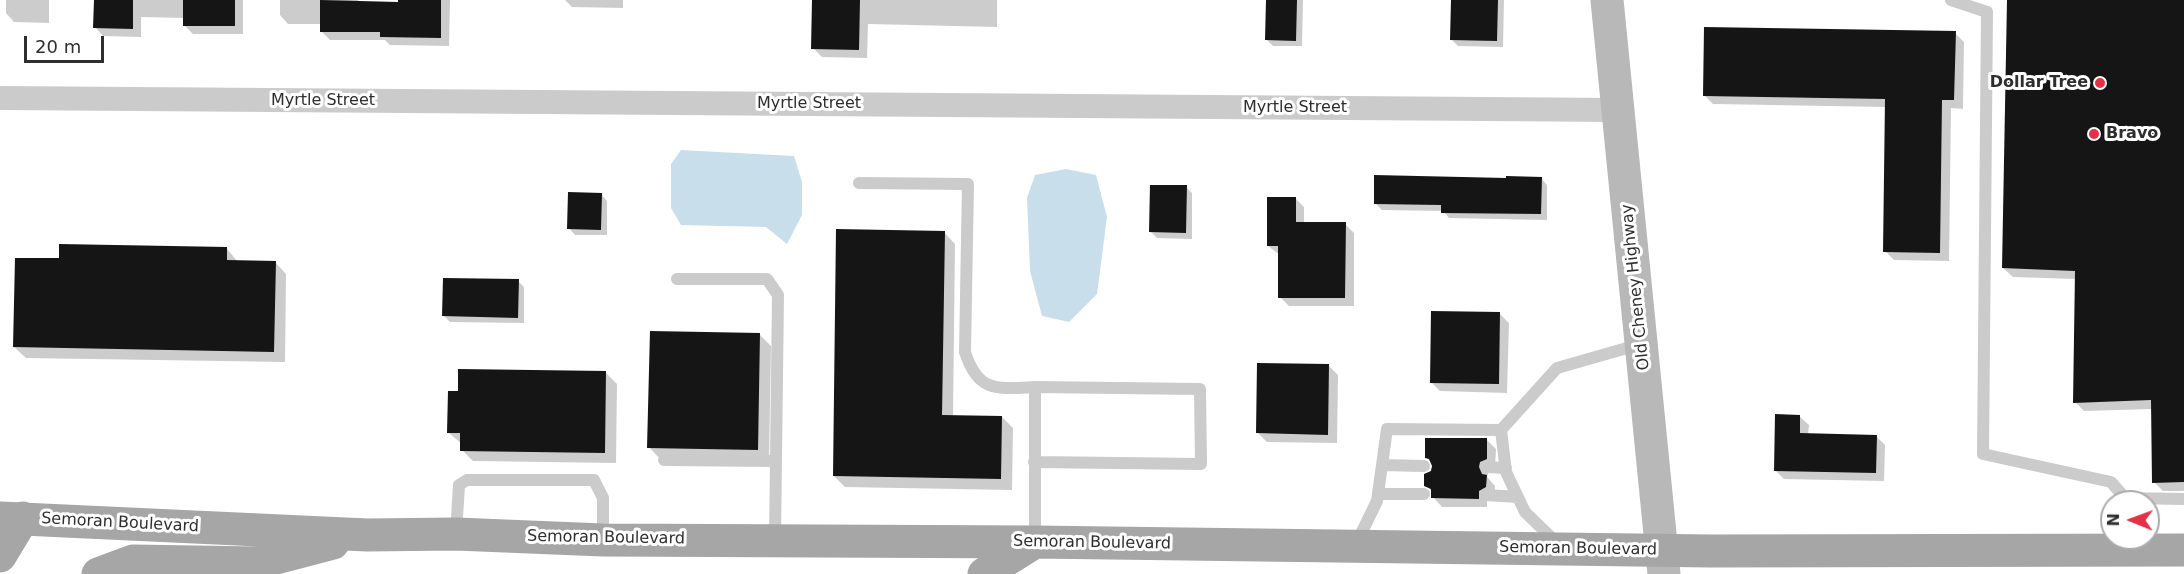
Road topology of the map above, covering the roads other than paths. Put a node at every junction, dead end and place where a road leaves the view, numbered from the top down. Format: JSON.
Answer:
{"nodes":[{"id":1,"x":1607,"y":0,"type":"edge"},
{"id":2,"x":1951,"y":0,"type":"edge"},
{"id":3,"x":0,"y":98,"type":"edge"},
{"id":4,"x":1618,"y":110,"type":"junction"},
{"id":5,"x":859,"y":183,"type":"dead end"},
{"id":6,"x":677,"y":279,"type":"dead end"},
{"id":7,"x":1642,"y":344,"type":"junction"},
{"id":8,"x":1035,"y":387,"type":"junction"},
{"id":9,"x":1501,"y":430,"type":"junction"},
{"id":10,"x":664,"y":460,"type":"dead end"},
{"id":11,"x":775,"y":461,"type":"junction"},
{"id":12,"x":1034,"y":462,"type":"junction"},
{"id":13,"x":1382,"y":465,"type":"junction"},
{"id":14,"x":1424,"y":466,"type":"dead end"},
{"id":15,"x":1487,"y":467,"type":"dead end"},
{"id":16,"x":1506,"y":468,"type":"junction"},
{"id":17,"x":1378,"y":494,"type":"junction"},
{"id":18,"x":1424,"y":494,"type":"dead end"},
{"id":19,"x":1486,"y":495,"type":"dead end"},
{"id":20,"x":1518,"y":497,"type":"junction"},
{"id":21,"x":2184,"y":499,"type":"edge"},
{"id":22,"x":12,"y":518,"type":"edge"},
{"id":23,"x":456,"y":534,"type":"junction"},
{"id":24,"x":367,"y":535,"type":"junction"},
{"id":25,"x":603,"y":540,"type":"junction"},
{"id":26,"x":775,"y":540,"type":"junction"},
{"id":27,"x":1035,"y":542,"type":"junction"},
{"id":28,"x":1355,"y":546,"type":"junction"},
{"id":29,"x":1563,"y":549,"type":"junction"},
{"id":30,"x":2184,"y":550,"type":"edge"},
{"id":31,"x":0,"y":556,"type":"edge"},
{"id":32,"x":1663,"y":562,"type":"edge"},
{"id":33,"x":98,"y":574,"type":"edge"},
{"id":34,"x":984,"y":574,"type":"edge"}],
"edges":[{"from":1,"to":4,"type":"street","name":"Old Cheney Highway"},
{"from":2,"to":21,"type":"lane"},
{"from":3,"to":4,"type":"street","name":"Myrtle Street"},
{"from":4,"to":7,"type":"street","name":"Old Cheney Highway"},
{"from":5,"to":8,"type":"lane"},
{"from":6,"to":11,"type":"lane"},
{"from":7,"to":9,"type":"lane"},
{"from":7,"to":32,"type":"street","name":"Old Cheney Highway"},
{"from":8,"to":12,"type":"lane"},
{"from":8,"to":12,"type":"lane"},
{"from":9,"to":13,"type":"lane"},
{"from":9,"to":16,"type":"lane"},
{"from":10,"to":11,"type":"lane"},
{"from":11,"to":26,"type":"lane"},
{"from":12,"to":27,"type":"lane"},
{"from":13,"to":14,"type":"lane"},
{"from":13,"to":17,"type":"lane"},
{"from":15,"to":16,"type":"lane"},
{"from":16,"to":20,"type":"lane"},
{"from":17,"to":18,"type":"lane"},
{"from":17,"to":28,"type":"lane"},
{"from":19,"to":20,"type":"lane"},
{"from":20,"to":29,"type":"lane"},
{"from":22,"to":24,"type":"main road","name":"Semoran Boulevard"},
{"from":22,"to":31,"type":"main road"},
{"from":23,"to":24,"type":"main road","name":"Semoran Boulevard"},
{"from":23,"to":25,"type":"main road","name":"Semoran Boulevard"},
{"from":23,"to":25,"type":"lane"},
{"from":24,"to":33,"type":"main road"},
{"from":25,"to":26,"type":"main road","name":"Semoran Boulevard"},
{"from":26,"to":27,"type":"main road","name":"Semoran Boulevard"},
{"from":27,"to":28,"type":"main road","name":"Semoran Boulevard"},
{"from":27,"to":34,"type":"main road"},
{"from":28,"to":29,"type":"main road","name":"Semoran Boulevard"},
{"from":29,"to":32,"type":"main road","name":"Semoran Boulevard"},
{"from":30,"to":32,"type":"main road","name":"Semoran Boulevard"}]}
